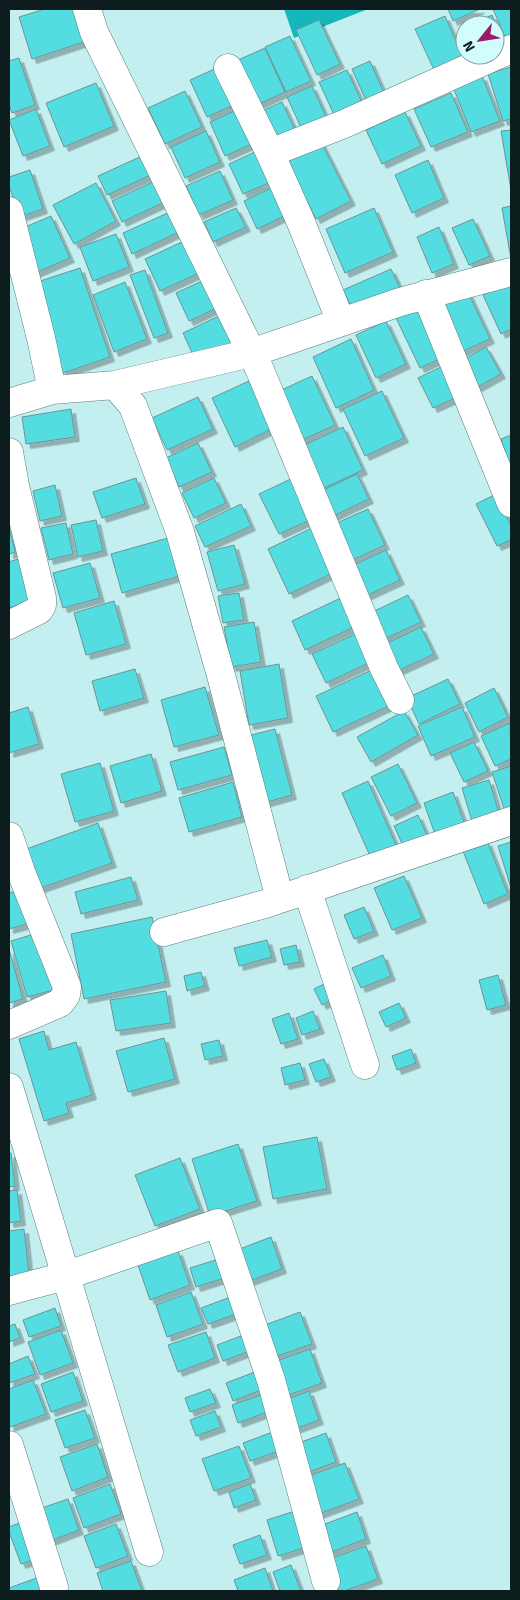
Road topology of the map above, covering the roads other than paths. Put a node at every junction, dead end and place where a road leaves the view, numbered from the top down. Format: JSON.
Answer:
{"nodes":[{"id":1,"x":87,"y":9,"type":"edge"},
{"id":2,"x":511,"y":49,"type":"edge"},
{"id":3,"x":228,"y":68,"type":"dead end"},
{"id":4,"x":270,"y":153,"type":"junction"},
{"id":5,"x":9,"y":211,"type":"edge"},
{"id":6,"x":511,"y":272,"type":"edge"},
{"id":7,"x":426,"y":294,"type":"junction"},
{"id":8,"x":342,"y":322,"type":"junction"},
{"id":9,"x":251,"y":353,"type":"junction"},
{"id":10,"x":115,"y":386,"type":"junction"},
{"id":11,"x":52,"y":390,"type":"junction"},
{"id":12,"x":9,"y":403,"type":"edge"},
{"id":13,"x":9,"y":452,"type":"edge"},
{"id":14,"x":511,"y":504,"type":"edge"},
{"id":15,"x":9,"y":625,"type":"edge"},
{"id":16,"x":400,"y":700,"type":"dead end"},
{"id":17,"x":511,"y":821,"type":"edge"},
{"id":18,"x":9,"y":836,"type":"edge"},
{"id":19,"x":307,"y":889,"type":"junction"},
{"id":20,"x":280,"y":899,"type":"junction"},
{"id":21,"x":164,"y":932,"type":"dead end"},
{"id":22,"x":9,"y":1025,"type":"edge"},
{"id":23,"x":365,"y":1065,"type":"dead end"},
{"id":24,"x":9,"y":1087,"type":"edge"},
{"id":25,"x":65,"y":1276,"type":"junction"},
{"id":26,"x":9,"y":1291,"type":"edge"},
{"id":27,"x":9,"y":1445,"type":"edge"},
{"id":28,"x":149,"y":1552,"type":"dead end"},
{"id":29,"x":326,"y":1581,"type":"dead end"},
{"id":30,"x":54,"y":1587,"type":"dead end"}],
"edges":[{"from":1,"to":9,"type":"street"},
{"from":2,"to":4,"type":"street"},
{"from":3,"to":4,"type":"street"},
{"from":4,"to":8,"type":"street"},
{"from":5,"to":11,"type":"street"},
{"from":6,"to":7,"type":"street"},
{"from":7,"to":8,"type":"street"},
{"from":7,"to":14,"type":"street"},
{"from":8,"to":9,"type":"street"},
{"from":9,"to":10,"type":"street"},
{"from":9,"to":16,"type":"street"},
{"from":10,"to":11,"type":"street"},
{"from":10,"to":20,"type":"street"},
{"from":11,"to":12,"type":"street"},
{"from":13,"to":15,"type":"street"},
{"from":17,"to":19,"type":"street"},
{"from":18,"to":22,"type":"street"},
{"from":19,"to":20,"type":"street"},
{"from":19,"to":23,"type":"street"},
{"from":20,"to":21,"type":"street"},
{"from":24,"to":25,"type":"street"},
{"from":25,"to":26,"type":"street"},
{"from":25,"to":28,"type":"street"},
{"from":25,"to":29,"type":"street"},
{"from":27,"to":30,"type":"street"}]}
